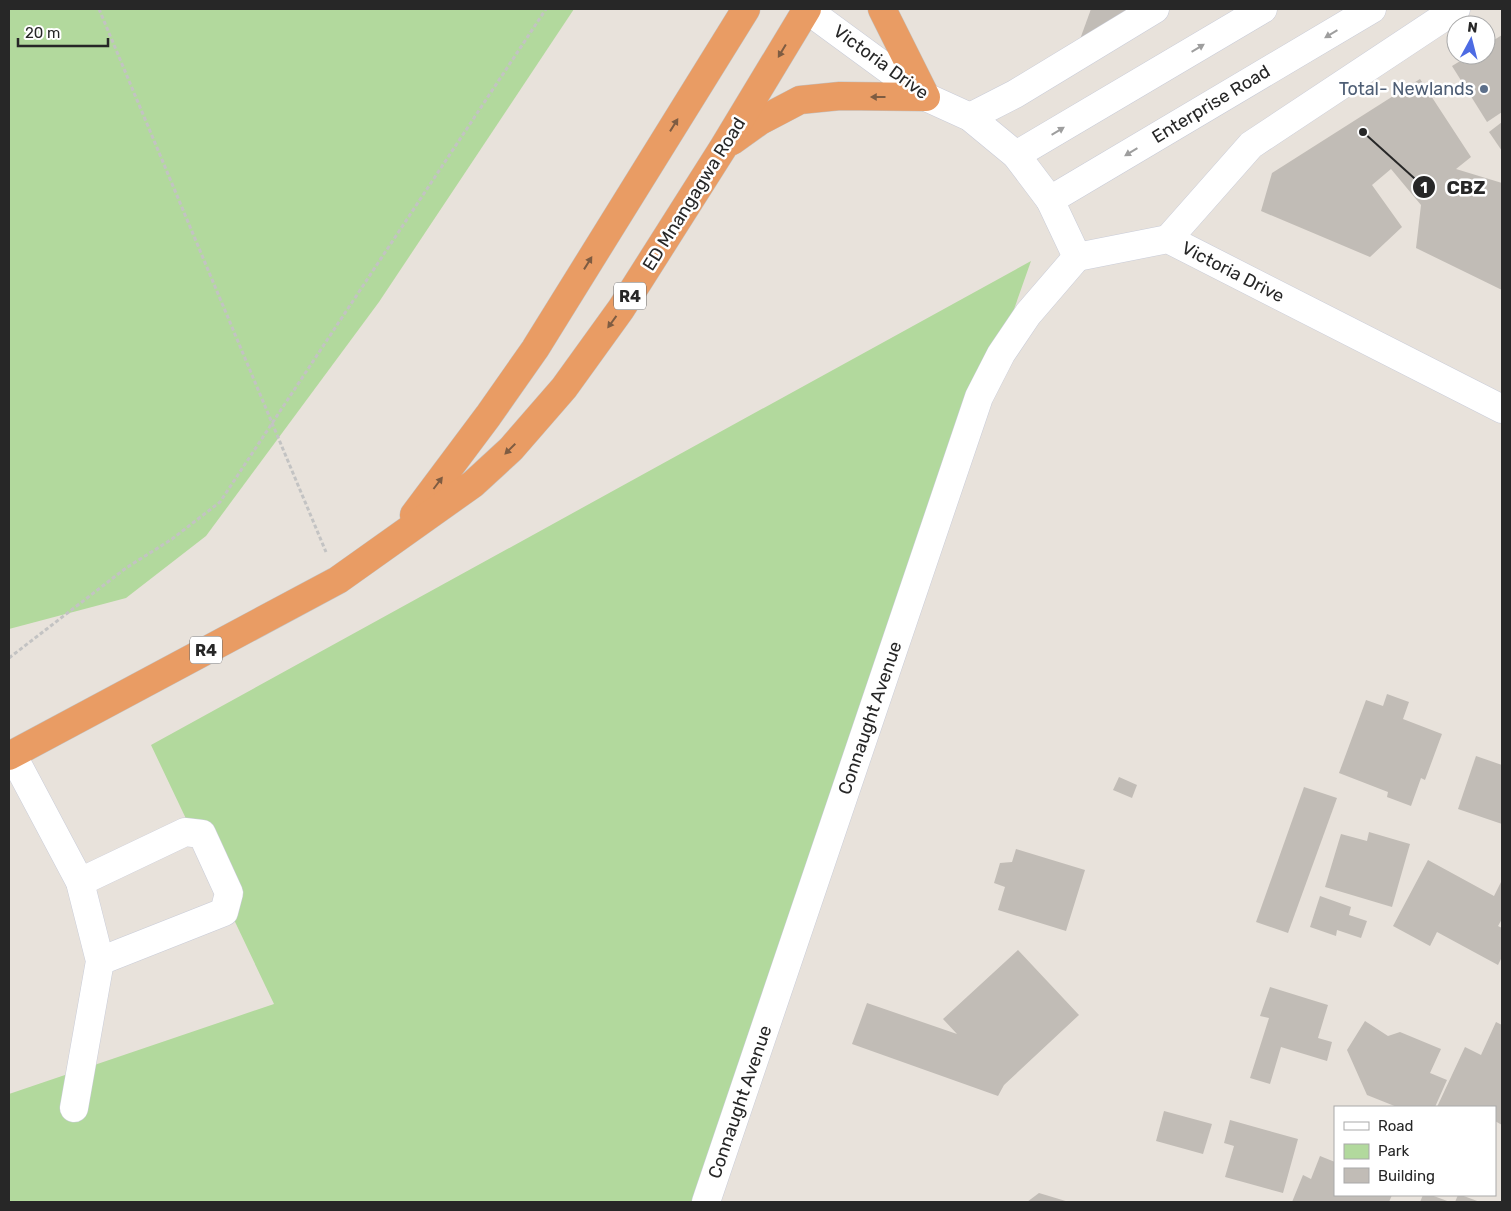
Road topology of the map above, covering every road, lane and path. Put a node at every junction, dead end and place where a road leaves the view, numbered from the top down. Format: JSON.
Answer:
{"nodes":[{"id":1,"x":99,"y":9,"type":"edge"},
{"id":2,"x":546,"y":9,"type":"edge"},
{"id":3,"x":746,"y":9,"type":"edge"},
{"id":4,"x":807,"y":9,"type":"edge"},
{"id":5,"x":882,"y":9,"type":"edge"},
{"id":6,"x":1155,"y":9,"type":"edge"},
{"id":7,"x":1263,"y":9,"type":"edge"},
{"id":8,"x":1372,"y":9,"type":"edge"},
{"id":9,"x":1456,"y":9,"type":"edge"},
{"id":10,"x":926,"y":97,"type":"junction"},
{"id":11,"x":970,"y":117,"type":"junction"},
{"id":12,"x":723,"y":148,"type":"junction"},
{"id":13,"x":1016,"y":156,"type":"junction"},
{"id":14,"x":1050,"y":200,"type":"junction"},
{"id":15,"x":1168,"y":239,"type":"junction"},
{"id":16,"x":1077,"y":257,"type":"junction"},
{"id":17,"x":1502,"y":409,"type":"edge"},
{"id":18,"x":272,"y":423,"type":"junction"},
{"id":19,"x":398,"y":536,"type":"junction"},
{"id":20,"x":338,"y":580,"type":"junction"},
{"id":21,"x":9,"y":658,"type":"edge"},
{"id":22,"x":11,"y":755,"type":"edge"},
{"id":23,"x":80,"y":882,"type":"junction"},
{"id":24,"x":100,"y":960,"type":"junction"},
{"id":25,"x":74,"y":1108,"type":"dead end"},
{"id":26,"x":706,"y":1202,"type":"edge"}],
"edges":[{"from":1,"to":18,"type":"path"},
{"from":2,"to":18,"type":"path"},
{"from":19,"to":3,"type":"highway","name":"ED Mnangagwa Road","number":"R4","one_way":true},
{"from":4,"to":10,"type":"street","name":"Victoria Drive"},
{"from":4,"to":12,"type":"highway","name":"ED Mnangagwa Road","number":"R4","one_way":true},
{"from":5,"to":10,"type":"highway"},
{"from":6,"to":11,"type":"street"},
{"from":13,"to":7,"type":"street","one_way":true},
{"from":8,"to":14,"type":"street","name":"Enterprise Road","one_way":true},
{"from":9,"to":15,"type":"street"},
{"from":10,"to":11,"type":"street","name":"Victoria Drive"},
{"from":10,"to":12,"type":"highway","one_way":true},
{"from":11,"to":13,"type":"street","name":"Victoria Drive"},
{"from":12,"to":19,"type":"highway","name":"ED Mnangagwa Road","number":"R4","one_way":true},
{"from":13,"to":14,"type":"street","name":"Victoria Drive"},
{"from":14,"to":16,"type":"street","name":"Victoria Drive"},
{"from":15,"to":16,"type":"street","name":"Victoria Drive"},
{"from":15,"to":17,"type":"street","name":"Victoria Drive"},
{"from":16,"to":26,"type":"street","name":"Connaught Avenue"},
{"from":18,"to":20,"type":"path"},
{"from":18,"to":21,"type":"path"},
{"from":19,"to":20,"type":"highway","name":"ED Mnangagwa Road","number":"R4"},
{"from":20,"to":22,"type":"highway","name":"ED Mnangagwa Road","number":"R4"},
{"from":22,"to":23,"type":"street"},
{"from":23,"to":24,"type":"street"},
{"from":23,"to":24,"type":"street"},
{"from":24,"to":25,"type":"street"}]}
